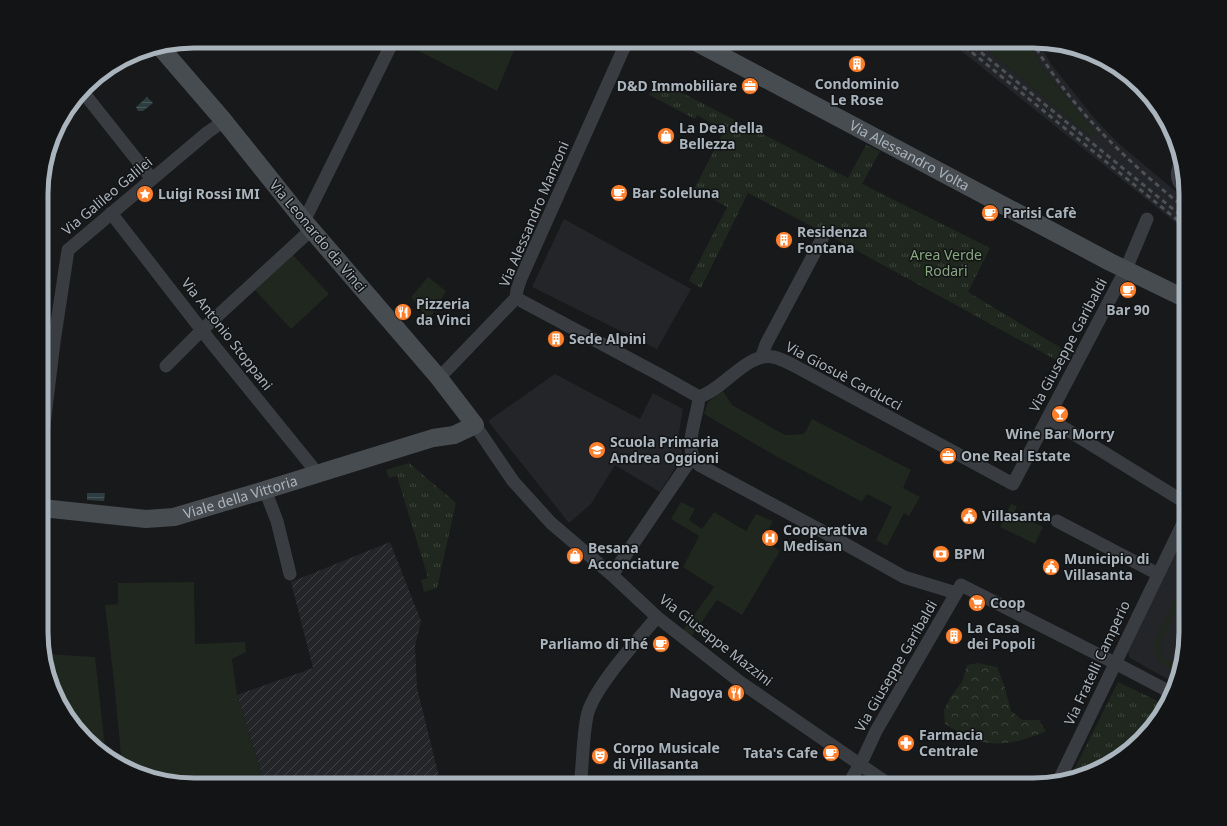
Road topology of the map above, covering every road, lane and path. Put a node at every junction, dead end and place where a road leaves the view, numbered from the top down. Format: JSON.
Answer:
{"nodes":[{"id":1,"x":390,"y":48,"type":"edge"},
{"id":2,"x":624,"y":48,"type":"edge"},
{"id":3,"x":707,"y":48,"type":"edge"},
{"id":4,"x":164,"y":51,"type":"edge"},
{"id":5,"x":86,"y":96,"type":"edge"},
{"id":6,"x":224,"y":121,"type":"junction"},
{"id":7,"x":152,"y":179,"type":"junction"},
{"id":8,"x":111,"y":213,"type":"junction"},
{"id":9,"x":1147,"y":219,"type":"dead end"},
{"id":10,"x":308,"y":225,"type":"junction"},
{"id":11,"x":823,"y":237,"type":"dead end"},
{"id":12,"x":1126,"y":269,"type":"junction"},
{"id":13,"x":1179,"y":296,"type":"edge"},
{"id":14,"x":516,"y":298,"type":"junction"},
{"id":15,"x":202,"y":330,"type":"junction"},
{"id":16,"x":48,"y":341,"type":"edge"},
{"id":17,"x":762,"y":356,"type":"junction"},
{"id":18,"x":166,"y":366,"type":"dead end"},
{"id":19,"x":439,"y":378,"type":"junction"},
{"id":20,"x":699,"y":398,"type":"junction"},
{"id":21,"x":1048,"y":418,"type":"junction"},
{"id":22,"x":470,"y":420,"type":"junction"},
{"id":23,"x":693,"y":456,"type":"junction"},
{"id":24,"x":318,"y":474,"type":"junction"},
{"id":25,"x":1013,"y":484,"type":"joint"},
{"id":26,"x":265,"y":490,"type":"junction"},
{"id":27,"x":1179,"y":499,"type":"edge"},
{"id":28,"x":48,"y":509,"type":"edge"},
{"id":29,"x":1057,"y":522,"type":"dead end"},
{"id":30,"x":1179,"y":531,"type":"edge"},
{"id":31,"x":290,"y":574,"type":"dead end"},
{"id":32,"x":1158,"y":574,"type":"junction"},
{"id":33,"x":612,"y":575,"type":"junction"},
{"id":34,"x":958,"y":589,"type":"junction"},
{"id":35,"x":657,"y":617,"type":"junction"},
{"id":36,"x":1115,"y":663,"type":"junction"},
{"id":37,"x":1167,"y":690,"type":"edge"},
{"id":38,"x":860,"y":764,"type":"junction"},
{"id":39,"x":1061,"y":775,"type":"edge"},
{"id":40,"x":581,"y":778,"type":"edge"},
{"id":41,"x":852,"y":778,"type":"edge"},
{"id":42,"x":880,"y":778,"type":"edge"}],
"edges":[{"from":1,"to":10,"type":"street"},
{"from":2,"to":14,"type":"street","name":"Via Alessandro Manzoni"},
{"from":3,"to":12,"type":"street","name":"Via Alessandro Volta"},
{"from":4,"to":6,"type":"street","name":"Via Leonardo da Vinci"},
{"from":5,"to":7,"type":"street"},
{"from":6,"to":7,"type":"street","name":"Via Galileo Galilei"},
{"from":6,"to":10,"type":"street","name":"Via Leonardo da Vinci"},
{"from":7,"to":8,"type":"street","name":"Via Galileo Galilei"},
{"from":8,"to":15,"type":"street","name":"Via Antonio Stoppani"},
{"from":8,"to":16,"type":"street","name":"Via Galileo Galilei"},
{"from":9,"to":12,"type":"street","name":"Via Giuseppe Garibaldi"},
{"from":10,"to":15,"type":"street"},
{"from":10,"to":19,"type":"street","name":"Via Leonardo da Vinci"},
{"from":11,"to":17,"type":"street"},
{"from":12,"to":13,"type":"street","name":"Via Alessandro Volta"},
{"from":12,"to":21,"type":"street","name":"Via Giuseppe Garibaldi"},
{"from":14,"to":19,"type":"street","name":"Via Alessandro Manzoni"},
{"from":14,"to":20,"type":"street"},
{"from":15,"to":18,"type":"street"},
{"from":15,"to":24,"type":"street","name":"Via Antonio Stoppani"},
{"from":17,"to":20,"type":"street","name":"Via Giosuè Carducci"},
{"from":17,"to":25,"type":"street","name":"Via Giosuè Carducci"},
{"from":19,"to":22,"type":"street","name":"Via Leonardo da Vinci"},
{"from":20,"to":23,"type":"street"},
{"from":21,"to":25,"type":"street","name":"Via Giuseppe Garibaldi"},
{"from":21,"to":27,"type":"street"},
{"from":22,"to":24,"type":"street","name":"Viale della Vittoria"},
{"from":22,"to":33,"type":"street","name":"Via Giuseppe Mazzini"},
{"from":23,"to":33,"type":"street"},
{"from":23,"to":34,"type":"street"},
{"from":24,"to":26,"type":"street","name":"Viale della Vittoria"},
{"from":26,"to":28,"type":"street","name":"Viale della Vittoria"},
{"from":26,"to":31,"type":"street"},
{"from":29,"to":32,"type":"street"},
{"from":30,"to":32,"type":"street","name":"Via Fratelli Camperio"},
{"from":32,"to":36,"type":"street","name":"Via Fratelli Camperio"},
{"from":33,"to":35,"type":"street","name":"Via Giuseppe Mazzini"},
{"from":34,"to":36,"type":"street"},
{"from":34,"to":38,"type":"street","name":"Via Giuseppe Garibaldi"},
{"from":35,"to":38,"type":"street","name":"Via Giuseppe Mazzini"},
{"from":35,"to":40,"type":"street"},
{"from":36,"to":37,"type":"street"},
{"from":36,"to":39,"type":"street","name":"Via Fratelli Camperio"},
{"from":38,"to":41,"type":"street","name":"Via Giuseppe Garibaldi"},
{"from":38,"to":42,"type":"street","name":"Via Giuseppe Mazzini"}]}
